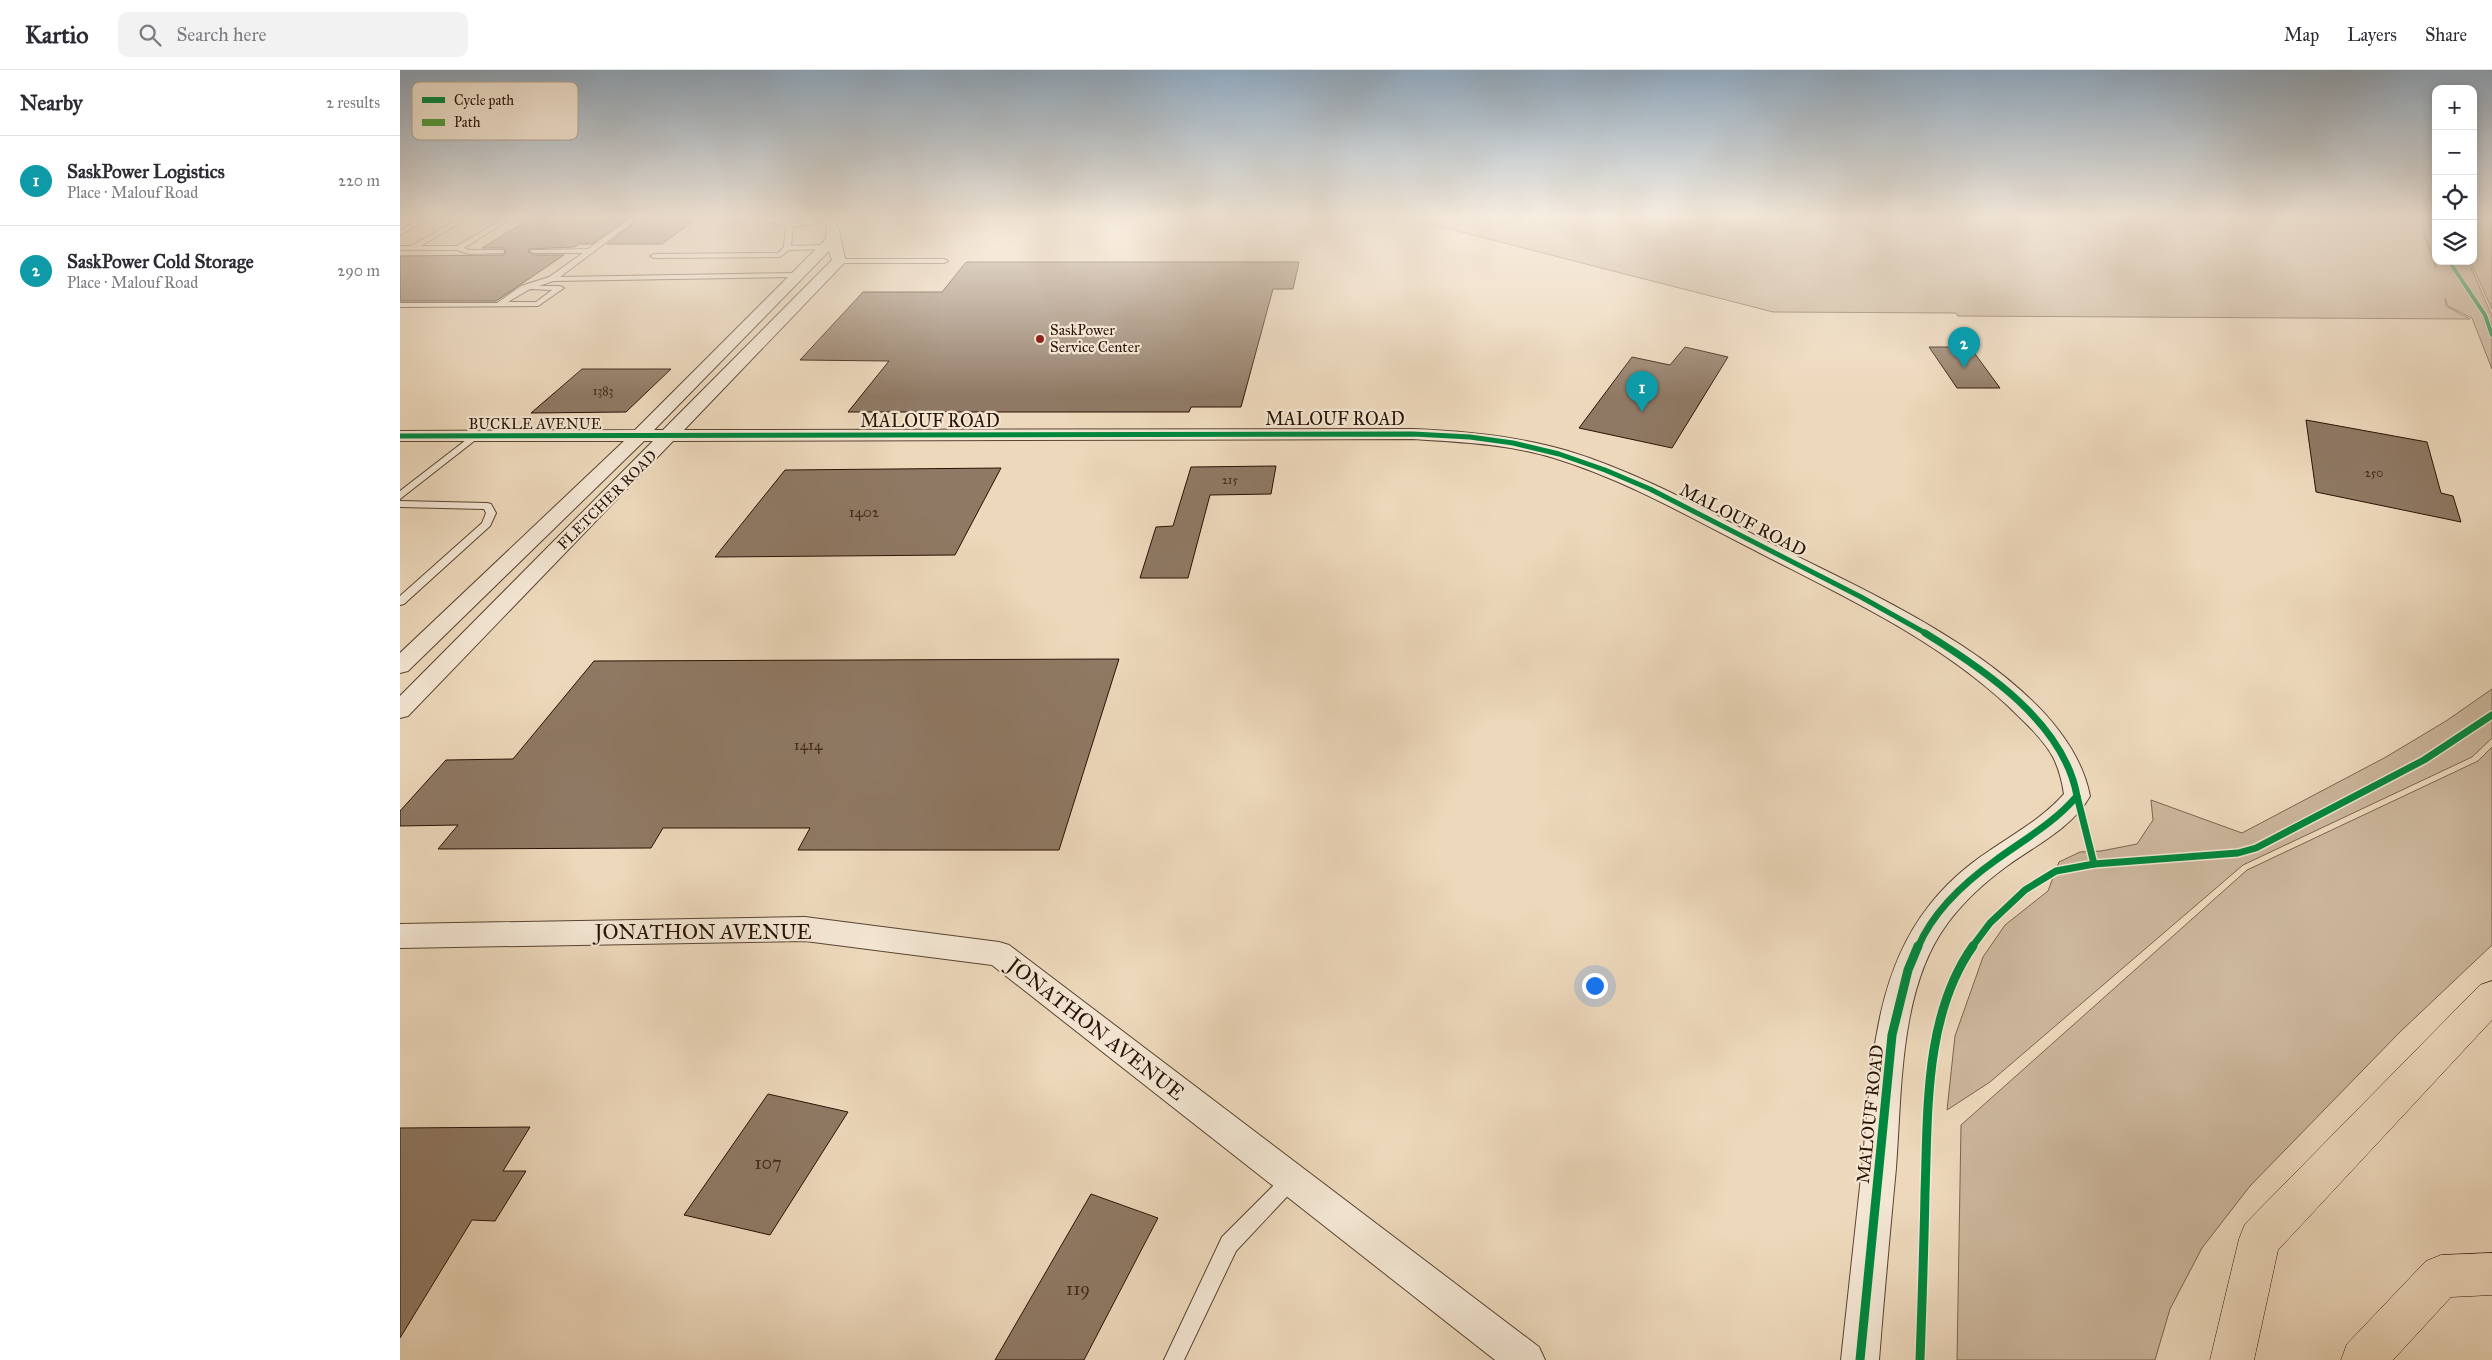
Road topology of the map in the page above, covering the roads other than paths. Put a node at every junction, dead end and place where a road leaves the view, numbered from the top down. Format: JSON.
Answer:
{"nodes":[{"id":1,"x":736,"y":276,"type":"edge"},
{"id":2,"x":797,"y":276,"type":"edge"},
{"id":3,"x":824,"y":276,"type":"edge"},
{"id":4,"x":552,"y":278,"type":"joint"},
{"id":5,"x":524,"y":288,"type":"junction"},
{"id":6,"x":400,"y":305,"type":"edge"},
{"id":7,"x":499,"y":305,"type":"junction"},
{"id":8,"x":400,"y":436,"type":"edge"},
{"id":9,"x":474,"y":436,"type":"junction"},
{"id":10,"x":639,"y":436,"type":"junction"},
{"id":11,"x":669,"y":436,"type":"junction"},
{"id":12,"x":400,"y":496,"type":"edge"},
{"id":13,"x":400,"y":504,"type":"edge"},
{"id":14,"x":400,"y":602,"type":"edge"},
{"id":15,"x":400,"y":666,"type":"edge"},
{"id":16,"x":400,"y":710,"type":"edge"},
{"id":17,"x":400,"y":936,"type":"edge"},
{"id":18,"x":2492,"y":996,"type":"edge"},
{"id":19,"x":1292,"y":1180,"type":"junction"},
{"id":20,"x":2492,"y":1274,"type":"edge"},
{"id":21,"x":1174,"y":1360,"type":"edge"},
{"id":22,"x":1526,"y":1360,"type":"edge"},
{"id":23,"x":1860,"y":1360,"type":"edge"},
{"id":24,"x":2232,"y":1360,"type":"edge"},
{"id":25,"x":2363,"y":1360,"type":"edge"}],
"edges":[{"from":1,"to":4,"type":"lane"},
{"from":2,"to":10,"type":"street","name":"FLETCHER ROAD"},
{"from":3,"to":11,"type":"street","name":"FLETCHER ROAD"},
{"from":4,"to":5,"type":"lane"},
{"from":5,"to":7,"type":"lane"},
{"from":5,"to":7,"type":"lane"},
{"from":6,"to":7,"type":"lane"},
{"from":8,"to":9,"type":"street","name":"BUCKLE AVENUE"},
{"from":9,"to":10,"type":"street","name":"BUCKLE AVENUE"},
{"from":9,"to":12,"type":"lane"},
{"from":10,"to":11,"type":"street","name":"BUCKLE AVENUE"},
{"from":10,"to":15,"type":"street","name":"FLETCHER ROAD"},
{"from":11,"to":16,"type":"street","name":"FLETCHER ROAD"},
{"from":11,"to":23,"type":"street","name":"MALOUF ROAD"},
{"from":13,"to":14,"type":"lane"},
{"from":17,"to":19,"type":"street","name":"JONATHON AVENUE"},
{"from":18,"to":24,"type":"highway"},
{"from":19,"to":21,"type":"lane"},
{"from":19,"to":22,"type":"street","name":"JONATHON AVENUE"},
{"from":20,"to":25,"type":"highway"}]}
